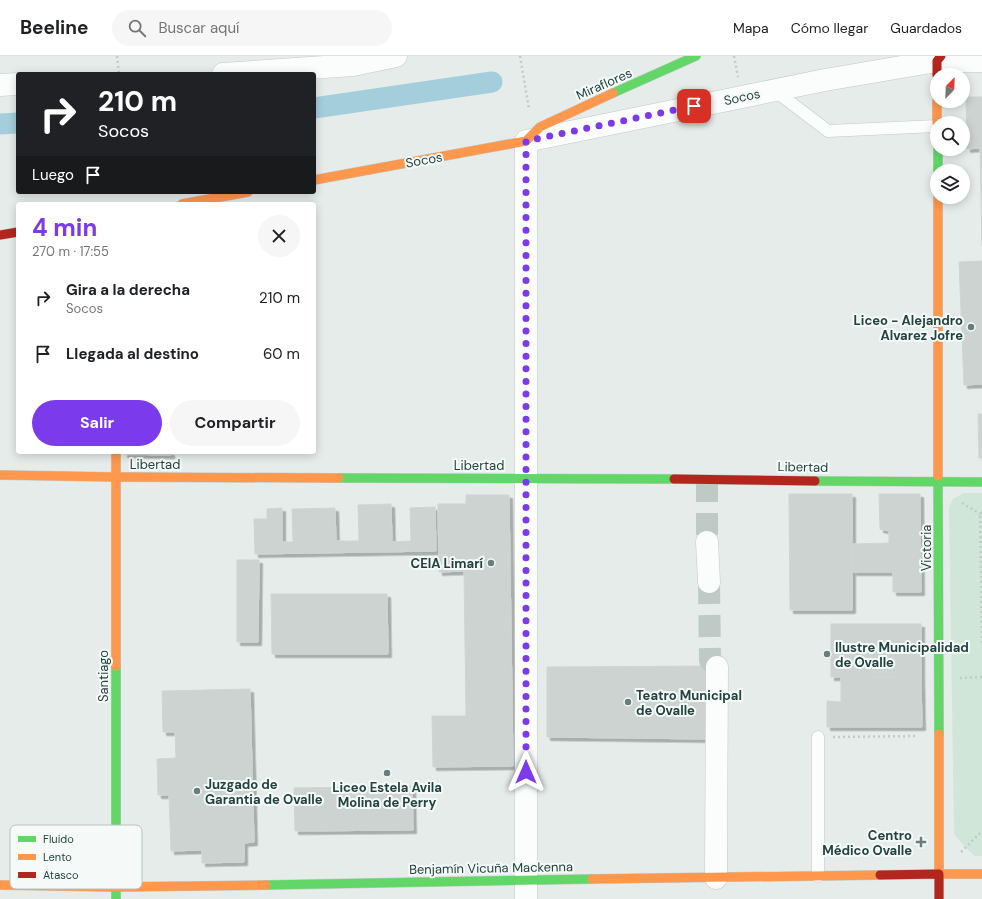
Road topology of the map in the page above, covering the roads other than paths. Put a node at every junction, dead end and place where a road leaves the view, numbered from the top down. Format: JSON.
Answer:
{"nodes":[{"id":1,"x":396,"y":56,"type":"edge"},
{"id":2,"x":692,"y":57,"type":"edge"},
{"id":3,"x":982,"y":61,"type":"edge"},
{"id":4,"x":938,"y":64,"type":"edge"},
{"id":5,"x":252,"y":72,"type":"edge"},
{"id":6,"x":16,"y":84,"type":"edge"},
{"id":7,"x":0,"y":85,"type":"edge"},
{"id":8,"x":774,"y":90,"type":"junction"},
{"id":9,"x":930,"y":124,"type":"edge"},
{"id":10,"x":526,"y":141,"type":"junction"},
{"id":11,"x":316,"y":180,"type":"edge"},
{"id":12,"x":237,"y":194,"type":"edge"},
{"id":13,"x":193,"y":202,"type":"edge"},
{"id":14,"x":938,"y":204,"type":"edge"},
{"id":15,"x":16,"y":232,"type":"edge"},
{"id":16,"x":0,"y":235,"type":"edge"},
{"id":17,"x":116,"y":454,"type":"edge"},
{"id":18,"x":0,"y":475,"type":"edge"},
{"id":19,"x":116,"y":477,"type":"junction"},
{"id":20,"x":526,"y":478,"type":"junction"},
{"id":21,"x":939,"y":482,"type":"junction"},
{"id":22,"x":982,"y":482,"type":"edge"},
{"id":23,"x":708,"y":542,"type":"tunnel mouth"},
{"id":24,"x":709,"y":582,"type":"tunnel mouth"},
{"id":25,"x":717,"y":667,"type":"tunnel mouth"},
{"id":26,"x":818,"y":737,"type":"road end"},
{"id":27,"x":116,"y":825,"type":"edge"},
{"id":28,"x":939,"y":874,"type":"junction"},
{"id":29,"x":982,"y":874,"type":"edge"},
{"id":30,"x":818,"y":876,"type":"junction"},
{"id":31,"x":716,"y":878,"type":"junction"},
{"id":32,"x":0,"y":885,"type":"edge"},
{"id":33,"x":10,"y":885,"type":"edge"},
{"id":34,"x":142,"y":886,"type":"edge"},
{"id":35,"x":526,"y":890,"type":"edge"},
{"id":36,"x":939,"y":899,"type":"edge"}],
"edges":[{"from":1,"to":5,"type":"street"},
{"from":2,"to":10,"type":"main road","name":"Miraflores"},
{"from":3,"to":4,"type":"street","name":"Socos"},
{"from":4,"to":8,"type":"street","name":"Socos"},
{"from":6,"to":7,"type":"street"},
{"from":8,"to":9,"type":"lane"},
{"from":8,"to":10,"type":"street","name":"Socos"},
{"from":10,"to":11,"type":"main road","name":"Socos"},
{"from":10,"to":20,"type":"street"},
{"from":12,"to":13,"type":"main road"},
{"from":14,"to":21,"type":"main road","name":"Victoria"},
{"from":15,"to":16,"type":"main road"},
{"from":17,"to":19,"type":"main road","name":"Santiago"},
{"from":18,"to":19,"type":"main road","name":"Libertad"},
{"from":19,"to":20,"type":"main road","name":"Libertad"},
{"from":19,"to":27,"type":"main road","name":"Santiago"},
{"from":20,"to":21,"type":"main road","name":"Libertad"},
{"from":20,"to":35,"type":"street"},
{"from":21,"to":22,"type":"main road","name":"Libertad"},
{"from":21,"to":28,"type":"main road","name":"Victoria"},
{"from":23,"to":24,"type":"street"},
{"from":25,"to":31,"type":"street"},
{"from":26,"to":30,"type":"lane"},
{"from":28,"to":29,"type":"main road","name":"Benjamín Vicuña Mackenna"},
{"from":28,"to":30,"type":"main road","name":"Benjamín Vicuña Mackenna"},
{"from":28,"to":36,"type":"main road","name":"Victoria"},
{"from":30,"to":31,"type":"main road","name":"Benjamín Vicuña Mackenna"},
{"from":31,"to":35,"type":"main road","name":"Benjamín Vicuña Mackenna"},
{"from":32,"to":33,"type":"main road","name":"Benjamín Vicuña Mackenna"},
{"from":34,"to":35,"type":"main road","name":"Benjamín Vicuña Mackenna"}]}
